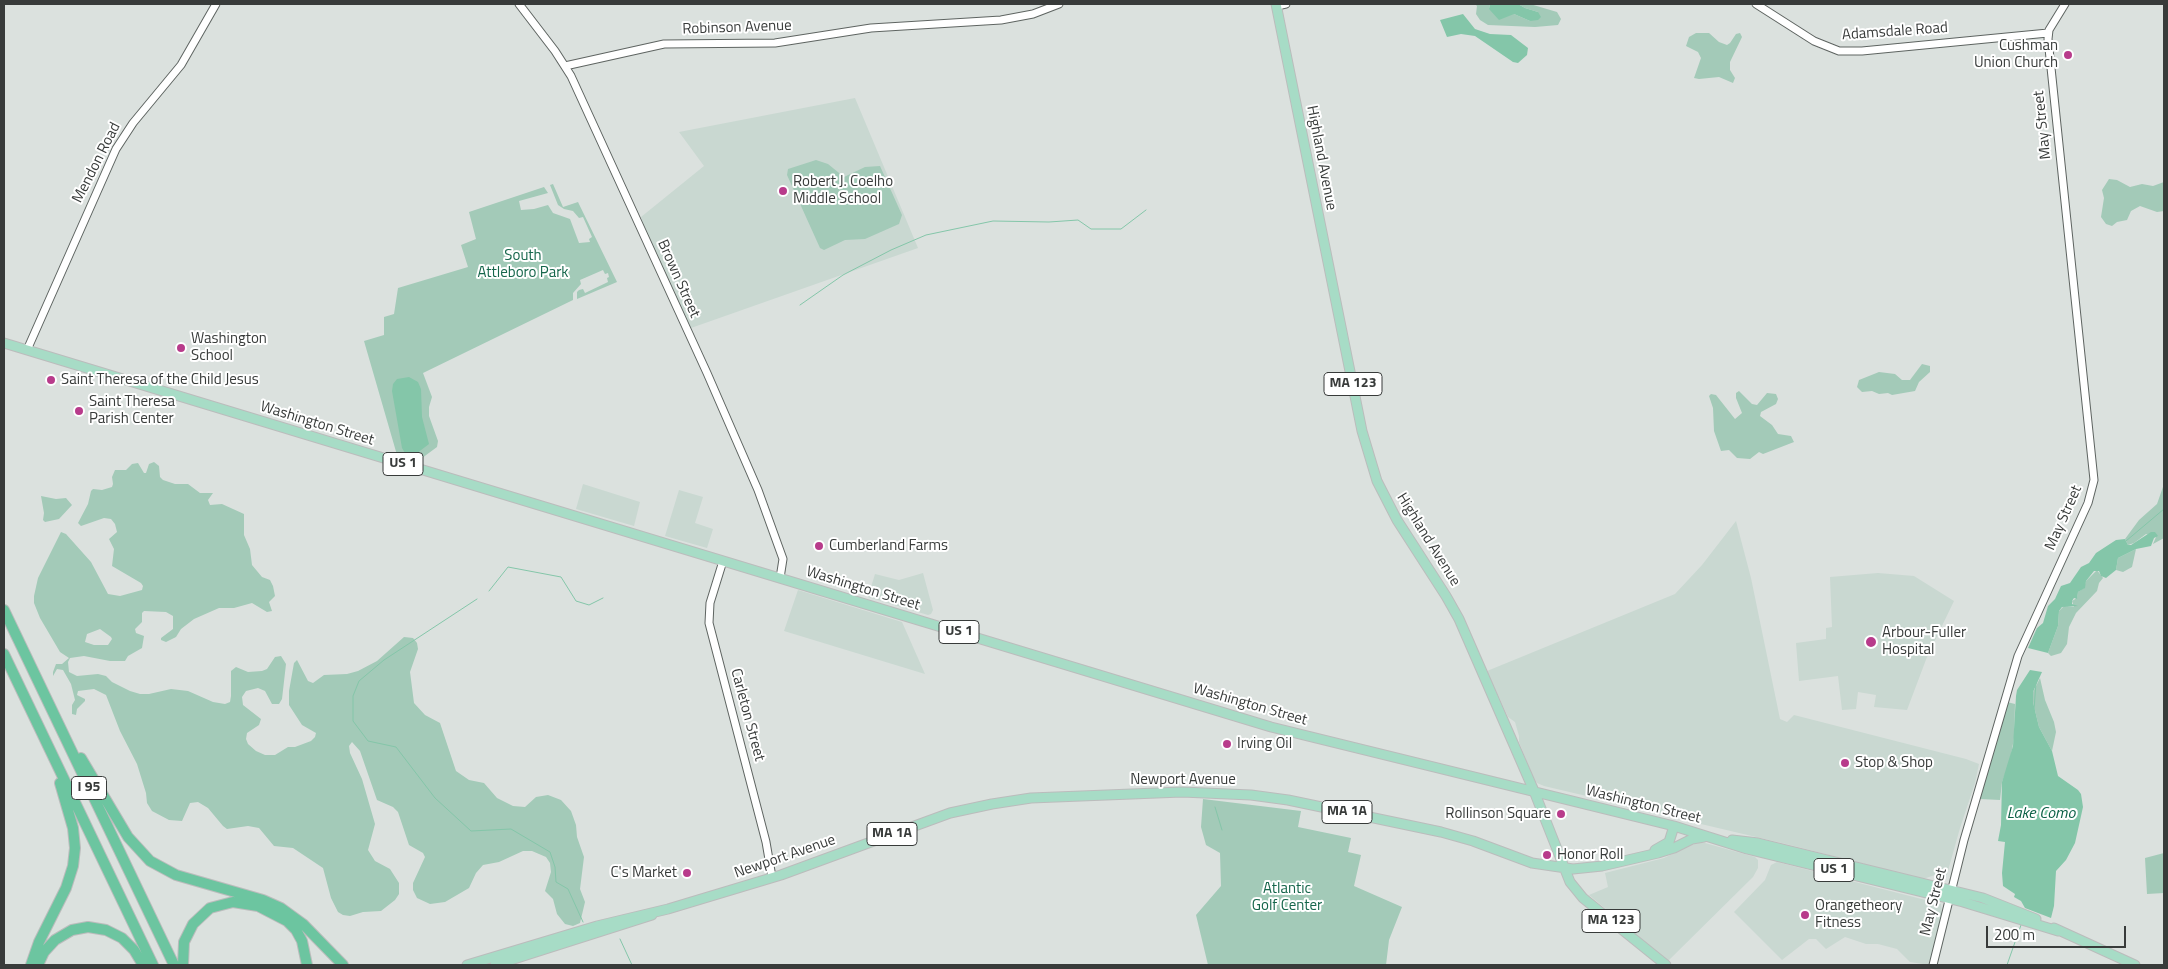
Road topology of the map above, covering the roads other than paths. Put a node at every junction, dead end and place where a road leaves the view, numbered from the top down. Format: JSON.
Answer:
{"nodes":[{"id":1,"x":216,"y":4,"type":"edge"},
{"id":2,"x":519,"y":4,"type":"edge"},
{"id":3,"x":1059,"y":4,"type":"edge"},
{"id":4,"x":1280,"y":4,"type":"edge"},
{"id":5,"x":1756,"y":4,"type":"edge"},
{"id":6,"x":2065,"y":4,"type":"edge"},
{"id":7,"x":2048,"y":33,"type":"junction"},
{"id":8,"x":565,"y":66,"type":"junction"},
{"id":9,"x":4,"y":343,"type":"edge"},
{"id":10,"x":26,"y":350,"type":"junction"},
{"id":11,"x":723,"y":561,"type":"junction"},
{"id":12,"x":780,"y":578,"type":"junction"},
{"id":13,"x":4,"y":610,"type":"edge"},
{"id":14,"x":4,"y":654,"type":"edge"},
{"id":15,"x":57,"y":722,"type":"junction"},
{"id":16,"x":50,"y":751,"type":"junction"},
{"id":17,"x":1534,"y":791,"type":"junction"},
{"id":18,"x":1674,"y":826,"type":"junction"},
{"id":19,"x":1710,"y":837,"type":"junction"},
{"id":20,"x":1644,"y":855,"type":"junction"},
{"id":21,"x":1565,"y":869,"type":"junction"},
{"id":22,"x":772,"y":877,"type":"junction"},
{"id":23,"x":1950,"y":894,"type":"junction"},
{"id":24,"x":668,"y":909,"type":"junction"},
{"id":25,"x":31,"y":965,"type":"edge"},
{"id":26,"x":38,"y":965,"type":"edge"},
{"id":27,"x":143,"y":965,"type":"edge"},
{"id":28,"x":153,"y":965,"type":"edge"},
{"id":29,"x":174,"y":965,"type":"edge"},
{"id":30,"x":183,"y":965,"type":"edge"},
{"id":31,"x":308,"y":965,"type":"edge"},
{"id":32,"x":343,"y":965,"type":"edge"},
{"id":33,"x":467,"y":965,"type":"edge"},
{"id":34,"x":495,"y":965,"type":"edge"},
{"id":35,"x":1666,"y":965,"type":"edge"},
{"id":36,"x":1933,"y":965,"type":"edge"},
{"id":37,"x":2136,"y":965,"type":"edge"}],
"edges":[{"from":1,"to":10,"type":"street","name":"Mendon Road"},
{"from":2,"to":8,"type":"street","name":"Brown Street"},
{"from":3,"to":8,"type":"street","name":"Robinson Avenue"},
{"from":4,"to":17,"type":"main road","name":"Highland Avenue","number":"MA 123"},
{"from":5,"to":7,"type":"street","name":"Adamsdale Road"},
{"from":6,"to":7,"type":"street"},
{"from":7,"to":23,"type":"street","name":"May Street"},
{"from":8,"to":12,"type":"street","name":"Brown Street"},
{"from":9,"to":10,"type":"main road","name":"Washington Street","number":"US 1"},
{"from":10,"to":11,"type":"main road","name":"Washington Street","number":"US 1"},
{"from":11,"to":12,"type":"main road","name":"Washington Street","number":"US 1"},
{"from":11,"to":22,"type":"street","name":"Carleton Street"},
{"from":12,"to":17,"type":"main road","name":"Washington Street","number":"US 1"},
{"from":13,"to":15,"type":"highway","number":"I 95"},
{"from":14,"to":16,"type":"highway","number":"I 95"},
{"from":15,"to":29,"type":"highway","number":"I 95"},
{"from":15,"to":32,"type":"highway"},
{"from":16,"to":25,"type":"highway"},
{"from":16,"to":28,"type":"highway","number":"I 95"},
{"from":17,"to":18,"type":"main road","name":"Washington Street","number":"US 1"},
{"from":17,"to":21,"type":"main road","name":"Highland Avenue","number":"MA 123"},
{"from":18,"to":19,"type":"main road","name":"Washington Street","number":"US 1"},
{"from":18,"to":20,"type":"main road","number":"MA 1A"},
{"from":19,"to":20,"type":"main road","number":"MA 1A"},
{"from":19,"to":23,"type":"main road","name":"Washington Street","number":"US 1"},
{"from":20,"to":21,"type":"main road","number":"MA 1A"},
{"from":21,"to":22,"type":"main road","name":"Newport Avenue","number":"MA 1A"},
{"from":21,"to":35,"type":"main road","number":"MA 123"},
{"from":22,"to":24,"type":"main road","name":"Newport Avenue","number":"MA 1A"},
{"from":23,"to":36,"type":"street","name":"May Street"},
{"from":23,"to":37,"type":"main road","name":"Washington Street","number":"US 1"},
{"from":24,"to":33,"type":"main road","name":"Newport Avenue","number":"MA 1A"},
{"from":24,"to":34,"type":"main road","name":"Newport Avenue","number":"MA 1A"},
{"from":26,"to":27,"type":"highway"},
{"from":30,"to":31,"type":"highway"}]}
